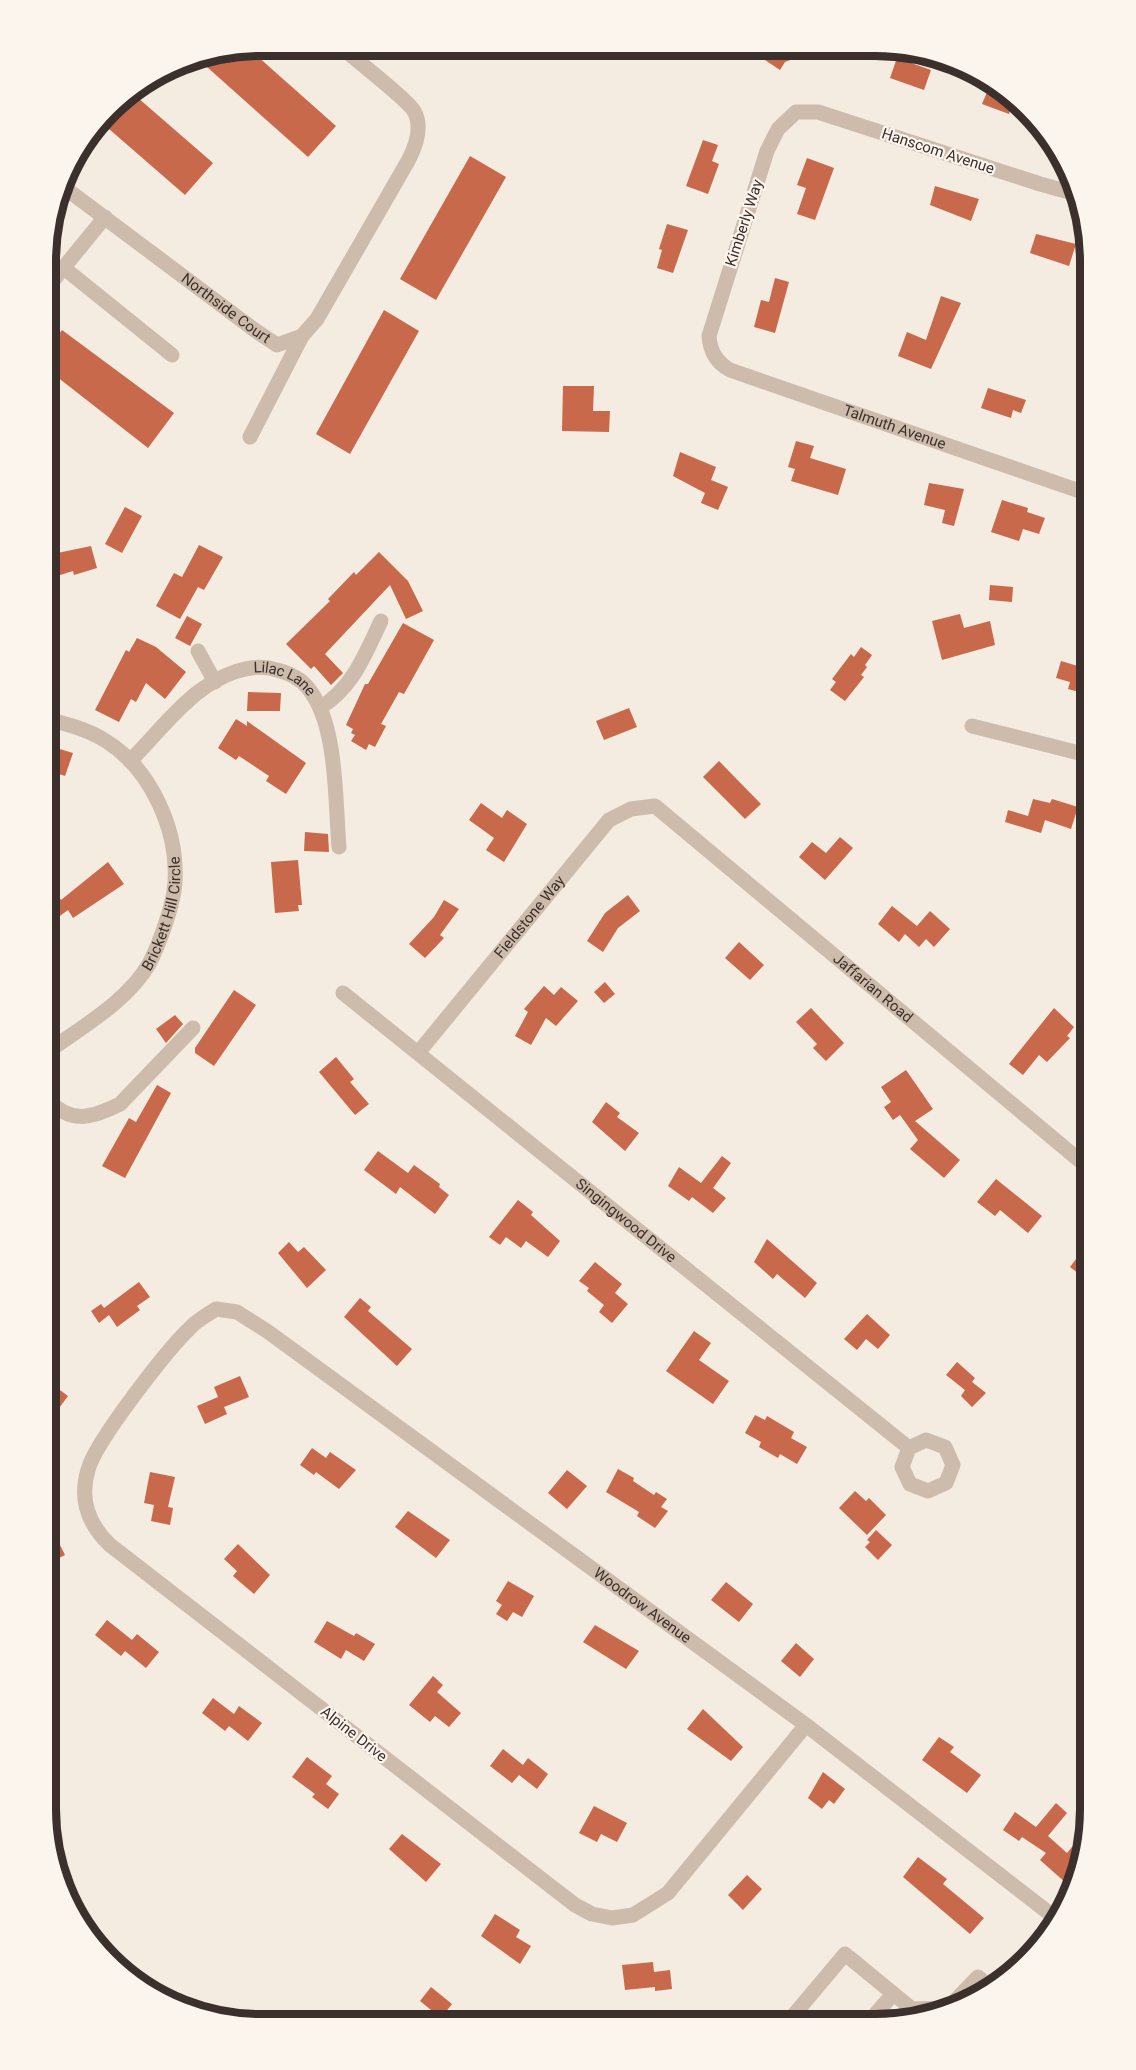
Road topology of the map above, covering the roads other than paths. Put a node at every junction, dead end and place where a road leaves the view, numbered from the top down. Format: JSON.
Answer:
{"nodes":[{"id":1,"x":352,"y":56,"type":"edge"},
{"id":2,"x":796,"y":111,"type":"joint"},
{"id":3,"x":68,"y":190,"type":"edge"},
{"id":4,"x":1069,"y":192,"type":"edge"},
{"id":5,"x":105,"y":218,"type":"junction"},
{"id":6,"x":64,"y":268,"type":"junction"},
{"id":7,"x":56,"y":277,"type":"edge"},
{"id":8,"x":302,"y":336,"type":"junction"},
{"id":9,"x":710,"y":343,"type":"joint"},
{"id":10,"x":172,"y":355,"type":"dead end"},
{"id":11,"x":250,"y":437,"type":"dead end"},
{"id":12,"x":1081,"y":492,"type":"edge"},
{"id":13,"x":381,"y":621,"type":"dead end"},
{"id":14,"x":198,"y":651,"type":"dead end"},
{"id":15,"x":215,"y":682,"type":"junction"},
{"id":16,"x":320,"y":708,"type":"junction"},
{"id":17,"x":56,"y":722,"type":"edge"},
{"id":18,"x":972,"y":726,"type":"dead end"},
{"id":19,"x":1081,"y":753,"type":"edge"},
{"id":20,"x":130,"y":761,"type":"junction"},
{"id":21,"x":655,"y":806,"type":"joint"},
{"id":22,"x":339,"y":847,"type":"dead end"},
{"id":23,"x":344,"y":993,"type":"dead end"},
{"id":24,"x":193,"y":1028,"type":"dead end"},
{"id":25,"x":56,"y":1045,"type":"edge"},
{"id":26,"x":418,"y":1053,"type":"junction"},
{"id":27,"x":56,"y":1110,"type":"edge"},
{"id":28,"x":1080,"y":1161,"type":"edge"},
{"id":29,"x":216,"y":1309,"type":"joint"},
{"id":30,"x":909,"y":1448,"type":"dead end"},
{"id":31,"x":806,"y":1725,"type":"junction"},
{"id":32,"x":1051,"y":1914,"type":"edge"},
{"id":33,"x":984,"y":1983,"type":"edge"},
{"id":34,"x":893,"y":1994,"type":"junction"},
{"id":35,"x":963,"y":1994,"type":"edge"},
{"id":36,"x":922,"y":2009,"type":"edge"},
{"id":37,"x":794,"y":2014,"type":"edge"},
{"id":38,"x":876,"y":2014,"type":"edge"}],
"edges":[{"from":1,"to":8,"type":"street"},
{"from":2,"to":4,"type":"street","name":"Hanscom Avenue"},
{"from":2,"to":9,"type":"street","name":"Kimberly Way"},
{"from":3,"to":5,"type":"street","name":"Northside Court"},
{"from":5,"to":6,"type":"street"},
{"from":5,"to":8,"type":"street","name":"Northside Court"},
{"from":6,"to":7,"type":"street"},
{"from":6,"to":10,"type":"street"},
{"from":8,"to":11,"type":"street"},
{"from":9,"to":12,"type":"street","name":"Talmuth Avenue"},
{"from":13,"to":16,"type":"street"},
{"from":14,"to":15,"type":"street"},
{"from":15,"to":16,"type":"street","name":"Lilac Lane"},
{"from":15,"to":20,"type":"street","name":"Lilac Lane"},
{"from":16,"to":22,"type":"street","name":"Lilac Lane"},
{"from":17,"to":20,"type":"street","name":"Brickett Hill Circle"},
{"from":18,"to":19,"type":"street"},
{"from":20,"to":25,"type":"street","name":"Brickett Hill Circle"},
{"from":21,"to":26,"type":"street","name":"Fieldstone Way"},
{"from":21,"to":28,"type":"street","name":"Jaffarian Road"},
{"from":23,"to":26,"type":"street","name":"Singingwood Drive"},
{"from":24,"to":27,"type":"street"},
{"from":26,"to":30,"type":"street","name":"Singingwood Drive"},
{"from":29,"to":31,"type":"street","name":"Woodrow Avenue"},
{"from":29,"to":31,"type":"street","name":"Alpine Drive"},
{"from":31,"to":32,"type":"street","name":"Woodrow Avenue"},
{"from":33,"to":35,"type":"street"},
{"from":34,"to":36,"type":"street"},
{"from":34,"to":37,"type":"street"},
{"from":34,"to":38,"type":"street"}]}
